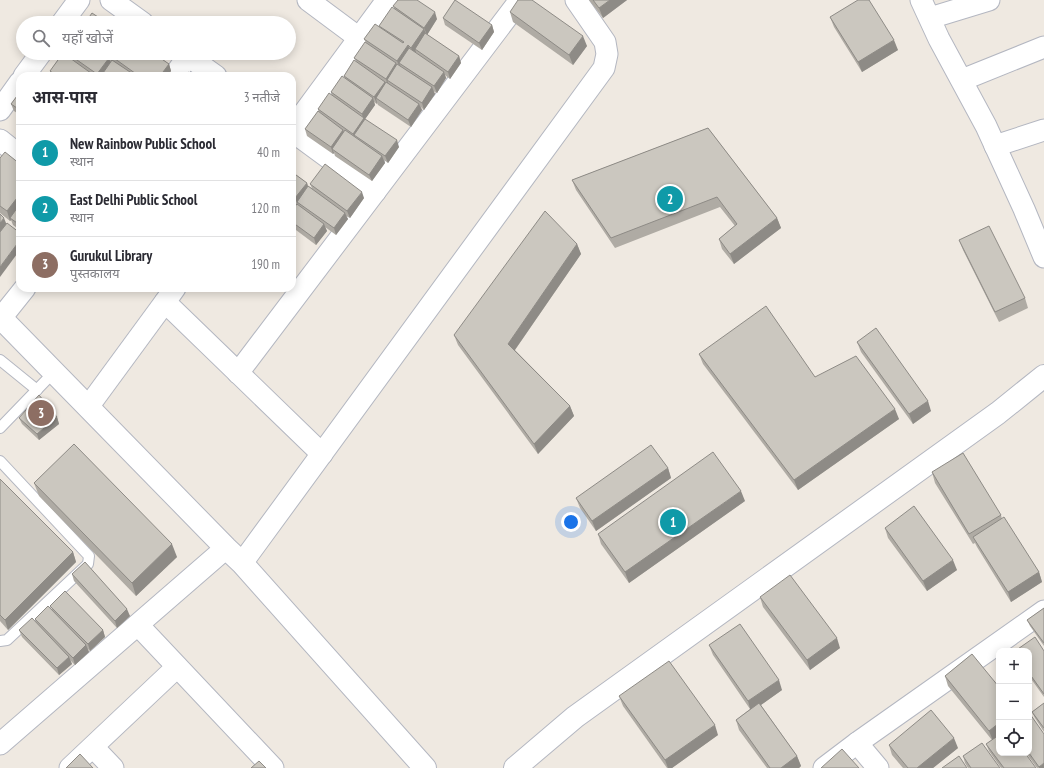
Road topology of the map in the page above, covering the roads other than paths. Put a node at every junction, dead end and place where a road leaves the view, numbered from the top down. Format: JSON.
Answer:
{"nodes":[{"id":1,"x":79,"y":0,"type":"edge"},
{"id":2,"x":111,"y":0,"type":"edge"},
{"id":3,"x":308,"y":0,"type":"edge"},
{"id":4,"x":387,"y":0,"type":"edge"},
{"id":5,"x":520,"y":0,"type":"edge"},
{"id":6,"x":576,"y":0,"type":"edge"},
{"id":7,"x":921,"y":0,"type":"edge"},
{"id":8,"x":989,"y":0,"type":"edge"},
{"id":9,"x":67,"y":16,"type":"edge"},
{"id":10,"x":133,"y":16,"type":"edge"},
{"id":11,"x":930,"y":18,"type":"junction"},
{"id":12,"x":359,"y":38,"type":"junction"},
{"id":13,"x":1044,"y":47,"type":"edge"},
{"id":14,"x":36,"y":60,"type":"edge"},
{"id":15,"x":183,"y":60,"type":"edge"},
{"id":16,"x":194,"y":60,"type":"edge"},
{"id":17,"x":27,"y":72,"type":"edge"},
{"id":18,"x":176,"y":72,"type":"edge"},
{"id":19,"x":211,"y":72,"type":"edge"},
{"id":20,"x":962,"y":80,"type":"junction"},
{"id":21,"x":16,"y":88,"type":"edge"},
{"id":22,"x":0,"y":110,"type":"edge"},
{"id":23,"x":296,"y":125,"type":"edge"},
{"id":24,"x":1044,"y":130,"type":"edge"},
{"id":25,"x":296,"y":133,"type":"edge"},
{"id":26,"x":0,"y":140,"type":"edge"},
{"id":27,"x":995,"y":146,"type":"junction"},
{"id":28,"x":16,"y":153,"type":"edge"},
{"id":29,"x":375,"y":192,"type":"junction"},
{"id":30,"x":1044,"y":258,"type":"edge"},
{"id":31,"x":21,"y":292,"type":"edge"},
{"id":32,"x":170,"y":295,"type":"edge"},
{"id":33,"x":1,"y":318,"type":"edge"},
{"id":34,"x":0,"y":360,"type":"edge"},
{"id":35,"x":54,"y":372,"type":"junction"},
{"id":36,"x":238,"y":373,"type":"junction"},
{"id":37,"x":1044,"y":376,"type":"edge"},
{"id":38,"x":37,"y":390,"type":"junction"},
{"id":39,"x":88,"y":407,"type":"junction"},
{"id":40,"x":0,"y":428,"type":"edge"},
{"id":41,"x":322,"y":454,"type":"junction"},
{"id":42,"x":0,"y":461,"type":"edge"},
{"id":43,"x":234,"y":556,"type":"junction"},
{"id":44,"x":1044,"y":612,"type":"edge"},
{"id":45,"x":138,"y":625,"type":"junction"},
{"id":46,"x":0,"y":641,"type":"edge"},
{"id":47,"x":177,"y":668,"type":"junction"},
{"id":48,"x":0,"y":743,"type":"edge"},
{"id":49,"x":857,"y":743,"type":"junction"},
{"id":50,"x":92,"y":747,"type":"junction"},
{"id":51,"x":70,"y":768,"type":"edge"},
{"id":52,"x":113,"y":768,"type":"edge"},
{"id":53,"x":273,"y":768,"type":"edge"},
{"id":54,"x":425,"y":768,"type":"edge"},
{"id":55,"x":515,"y":768,"type":"edge"},
{"id":56,"x":824,"y":768,"type":"edge"},
{"id":57,"x":878,"y":768,"type":"edge"}],
"edges":[{"from":1,"to":9,"type":"street"},
{"from":2,"to":10,"type":"street"},
{"from":3,"to":12,"type":"street"},
{"from":4,"to":12,"type":"street"},
{"from":5,"to":29,"type":"street"},
{"from":6,"to":41,"type":"street"},
{"from":7,"to":11,"type":"street"},
{"from":8,"to":11,"type":"street"},
{"from":11,"to":20,"type":"street"},
{"from":12,"to":23,"type":"street"},
{"from":13,"to":20,"type":"street"},
{"from":14,"to":17,"type":"street"},
{"from":15,"to":18,"type":"street"},
{"from":16,"to":19,"type":"street"},
{"from":20,"to":27,"type":"street"},
{"from":21,"to":22,"type":"street"},
{"from":24,"to":27,"type":"street"},
{"from":25,"to":29,"type":"street"},
{"from":26,"to":28,"type":"street"},
{"from":27,"to":30,"type":"street"},
{"from":29,"to":36,"type":"street"},
{"from":31,"to":33,"type":"street"},
{"from":32,"to":36,"type":"street"},
{"from":32,"to":39,"type":"street"},
{"from":33,"to":35,"type":"street"},
{"from":34,"to":38,"type":"lane"},
{"from":35,"to":38,"type":"lane"},
{"from":35,"to":39,"type":"street"},
{"from":36,"to":41,"type":"street"},
{"from":37,"to":55,"type":"street"},
{"from":38,"to":40,"type":"lane"},
{"from":39,"to":43,"type":"street"},
{"from":41,"to":43,"type":"street"},
{"from":42,"to":46,"type":"lane"},
{"from":43,"to":45,"type":"street"},
{"from":43,"to":54,"type":"street"},
{"from":44,"to":49,"type":"street"},
{"from":45,"to":47,"type":"street"},
{"from":45,"to":48,"type":"street"},
{"from":47,"to":50,"type":"street"},
{"from":47,"to":53,"type":"street"},
{"from":49,"to":56,"type":"street"},
{"from":49,"to":57,"type":"street"},
{"from":50,"to":51,"type":"street"},
{"from":50,"to":52,"type":"street"}]}
